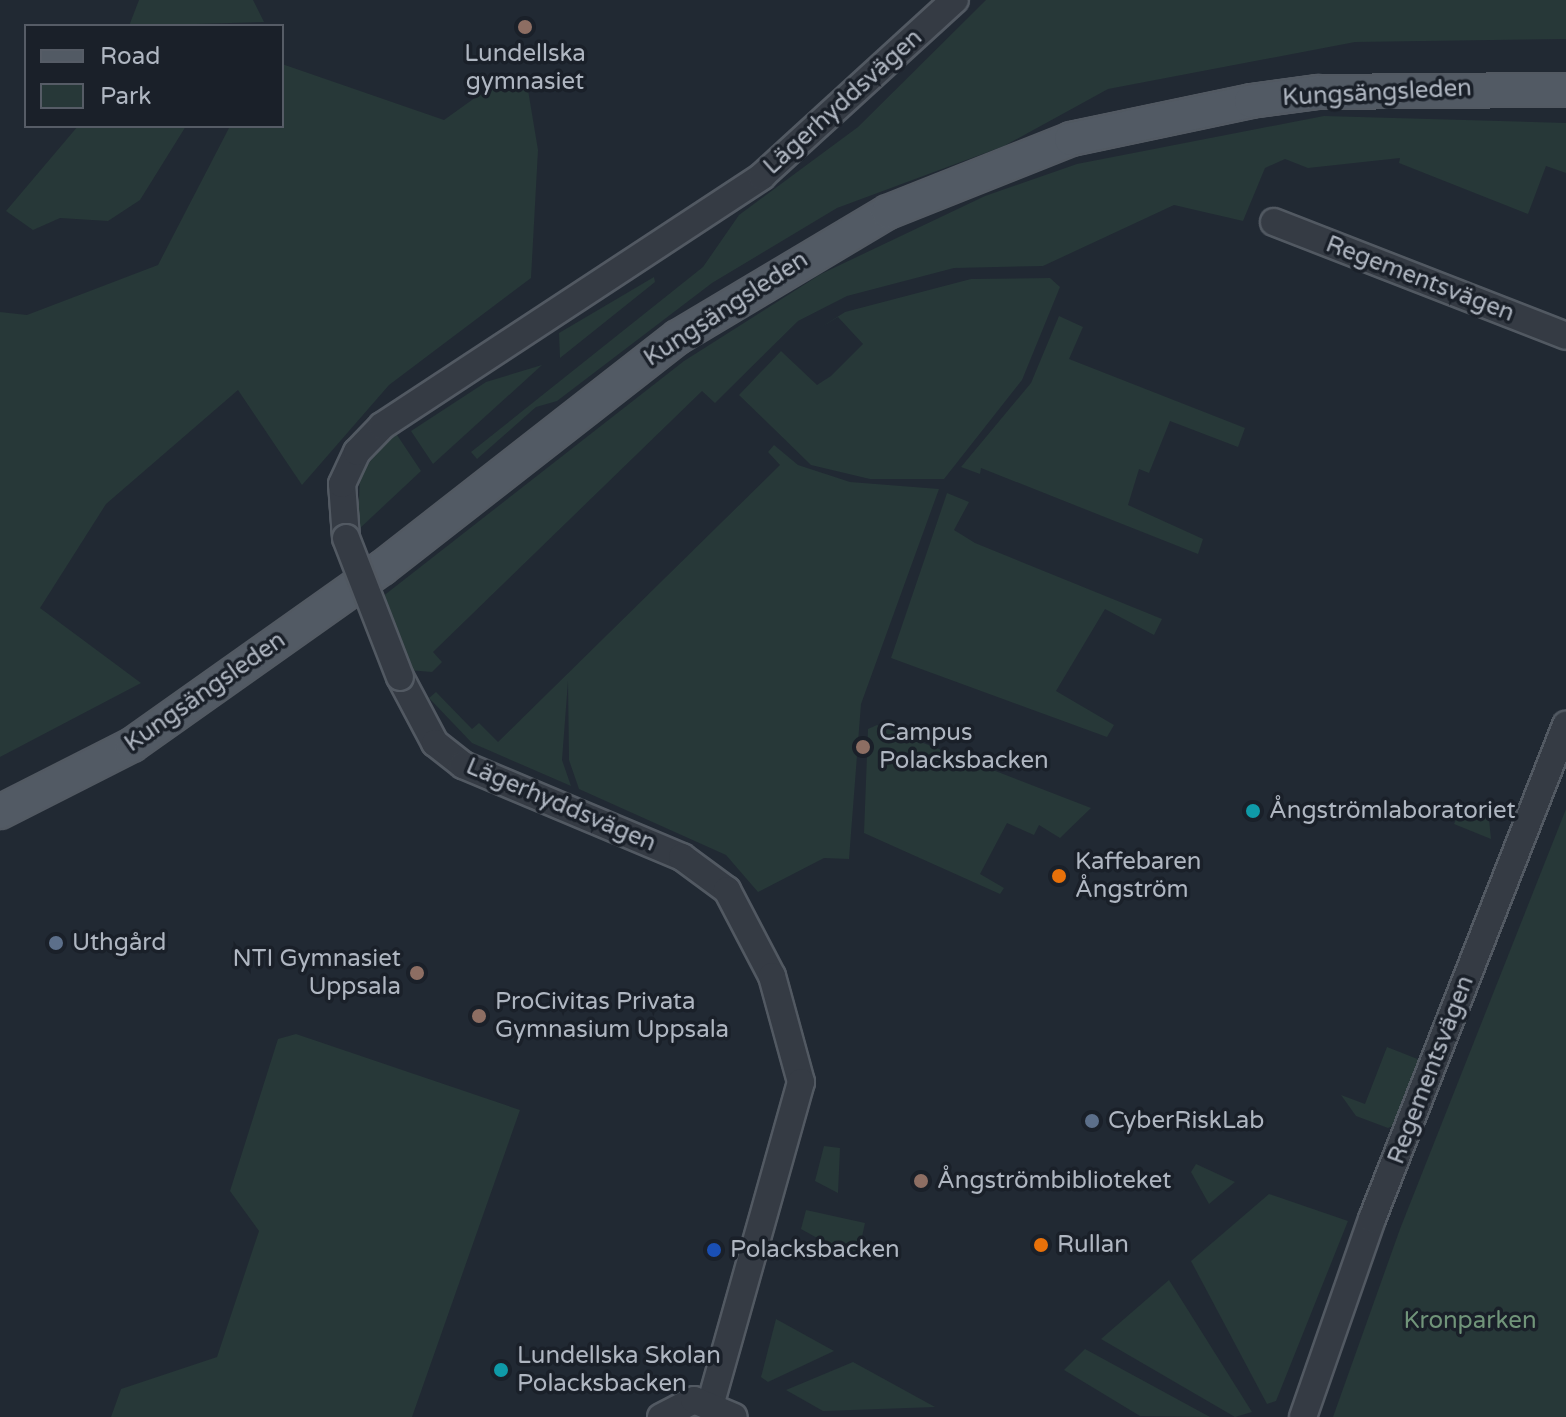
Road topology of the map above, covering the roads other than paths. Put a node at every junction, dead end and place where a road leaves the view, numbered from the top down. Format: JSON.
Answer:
{"nodes":[{"id":1,"x":955,"y":0,"type":"edge"},
{"id":2,"x":1566,"y":90,"type":"edge"},
{"id":3,"x":1274,"y":222,"type":"dead end"},
{"id":4,"x":1566,"y":336,"type":"edge"},
{"id":5,"x":1566,"y":725,"type":"edge"},
{"id":6,"x":0,"y":812,"type":"edge"},
{"id":7,"x":711,"y":1402,"type":"junction"},
{"id":8,"x":661,"y":1417,"type":"edge"},
{"id":9,"x":734,"y":1417,"type":"edge"},
{"id":10,"x":1303,"y":1417,"type":"edge"}],
"edges":[{"from":1,"to":7,"type":"street","name":"Lägerhyddsvägen","bridge":true},
{"from":2,"to":6,"type":"main road","name":"Kungsängsleden"},
{"from":3,"to":4,"type":"street","name":"Regementsvägen"},
{"from":5,"to":10,"type":"street","name":"Regementsvägen"},
{"from":7,"to":8,"type":"street"},
{"from":7,"to":9,"type":"street"}]}
